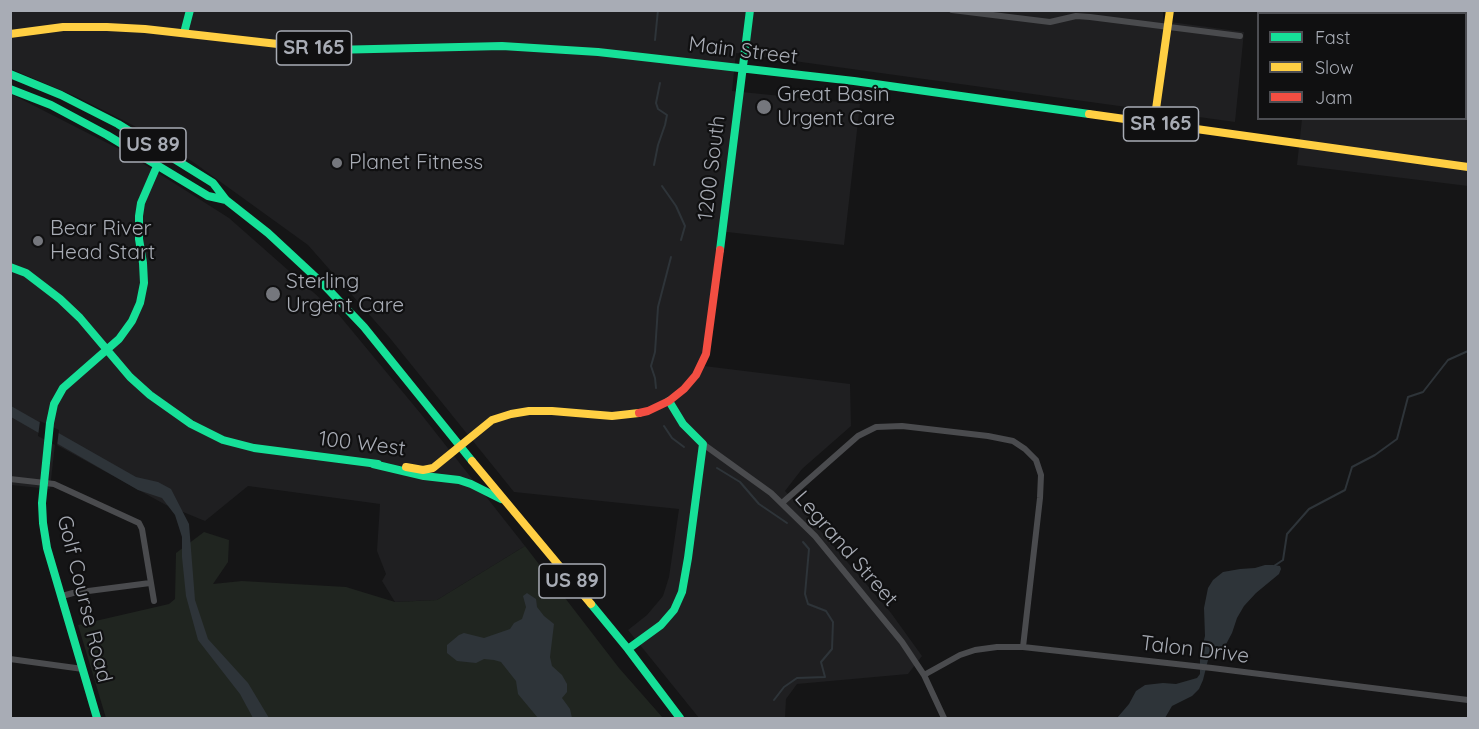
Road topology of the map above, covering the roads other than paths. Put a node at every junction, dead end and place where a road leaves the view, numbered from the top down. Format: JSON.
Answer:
{"nodes":[{"id":1,"x":190,"y":10,"type":"edge"},
{"id":2,"x":750,"y":10,"type":"edge"},
{"id":3,"x":952,"y":10,"type":"edge"},
{"id":4,"x":1170,"y":10,"type":"edge"},
{"id":5,"x":1168,"y":27,"type":"junction"},
{"id":6,"x":184,"y":33,"type":"junction"},
{"id":7,"x":10,"y":34,"type":"edge"},
{"id":8,"x":1240,"y":36,"type":"dead end"},
{"id":9,"x":743,"y":68,"type":"junction"},
{"id":10,"x":10,"y":74,"type":"edge"},
{"id":11,"x":10,"y":89,"type":"edge"},
{"id":12,"x":1154,"y":123,"type":"junction"},
{"id":13,"x":158,"y":166,"type":"junction"},
{"id":14,"x":1468,"y":167,"type":"edge"},
{"id":15,"x":226,"y":200,"type":"junction"},
{"id":16,"x":10,"y":267,"type":"edge"},
{"id":17,"x":710,"y":331,"type":"joint"},
{"id":18,"x":107,"y":351,"type":"junction"},
{"id":19,"x":669,"y":401,"type":"junction"},
{"id":20,"x":703,"y":444,"type":"junction"},
{"id":21,"x":460,"y":446,"type":"junction"},
{"id":22,"x":372,"y":464,"type":"junction"},
{"id":23,"x":10,"y":479,"type":"edge"},
{"id":24,"x":45,"y":483,"type":"junction"},
{"id":25,"x":507,"y":502,"type":"junction"},
{"id":26,"x":782,"y":503,"type":"junction"},
{"id":27,"x":150,"y":583,"type":"junction"},
{"id":28,"x":62,"y":596,"type":"junction"},
{"id":29,"x":154,"y":602,"type":"dead end"},
{"id":30,"x":1023,"y":647,"type":"junction"},
{"id":31,"x":627,"y":649,"type":"junction"},
{"id":32,"x":10,"y":659,"type":"edge"},
{"id":33,"x":83,"y":669,"type":"junction"},
{"id":34,"x":924,"y":675,"type":"junction"},
{"id":35,"x":1468,"y":700,"type":"edge"},
{"id":36,"x":97,"y":718,"type":"edge"},
{"id":37,"x":680,"y":718,"type":"edge"},
{"id":38,"x":944,"y":718,"type":"edge"}],
"edges":[{"from":1,"to":6,"type":"main road"},
{"from":2,"to":9,"type":"main road","name":"1200 South"},
{"from":3,"to":5,"type":"street"},
{"from":4,"to":5,"type":"main road"},
{"from":5,"to":8,"type":"street"},
{"from":5,"to":12,"type":"main road"},
{"from":6,"to":7,"type":"main road","name":"Main Street","number":"SR 165"},
{"from":6,"to":9,"type":"main road","name":"Main Street","number":"SR 165"},
{"from":9,"to":12,"type":"main road","name":"Main Street","number":"SR 165"},
{"from":9,"to":17,"type":"main road","name":"1200 South"},
{"from":10,"to":15,"type":"main road","number":"US 89"},
{"from":11,"to":13,"type":"main road","number":"US 89"},
{"from":12,"to":14,"type":"main road","name":"Main Street","number":"SR 165"},
{"from":13,"to":15,"type":"main road","number":"US 89"},
{"from":13,"to":18,"type":"main road","name":"Golf Course Road"},
{"from":15,"to":21,"type":"main road","number":"US 89"},
{"from":16,"to":18,"type":"main road","name":"100 West"},
{"from":17,"to":19,"type":"main road","name":"100 West"},
{"from":18,"to":22,"type":"main road","name":"100 West"},
{"from":18,"to":24,"type":"main road","name":"Golf Course Road"},
{"from":19,"to":20,"type":"main road","name":"Legrand Street"},
{"from":19,"to":21,"type":"main road","name":"100 West"},
{"from":20,"to":26,"type":"street","name":"Legrand Street"},
{"from":20,"to":31,"type":"main road"},
{"from":21,"to":22,"type":"main road","name":"100 West"},
{"from":21,"to":25,"type":"main road","number":"US 89"},
{"from":22,"to":25,"type":"main road"},
{"from":23,"to":24,"type":"street"},
{"from":24,"to":27,"type":"street"},
{"from":24,"to":28,"type":"main road","name":"Golf Course Road"},
{"from":25,"to":31,"type":"main road","number":"US 89"},
{"from":26,"to":30,"type":"street"},
{"from":26,"to":34,"type":"street","name":"Legrand Street"},
{"from":27,"to":28,"type":"street"},
{"from":27,"to":29,"type":"street"},
{"from":28,"to":33,"type":"main road","name":"Golf Course Road"},
{"from":30,"to":34,"type":"street","name":"Talon Drive"},
{"from":30,"to":35,"type":"street","name":"Talon Drive"},
{"from":31,"to":37,"type":"main road","number":"US 89"},
{"from":32,"to":33,"type":"street"},
{"from":33,"to":36,"type":"main road","name":"Golf Course Road"},
{"from":34,"to":38,"type":"street","name":"Legrand Street"}]}
